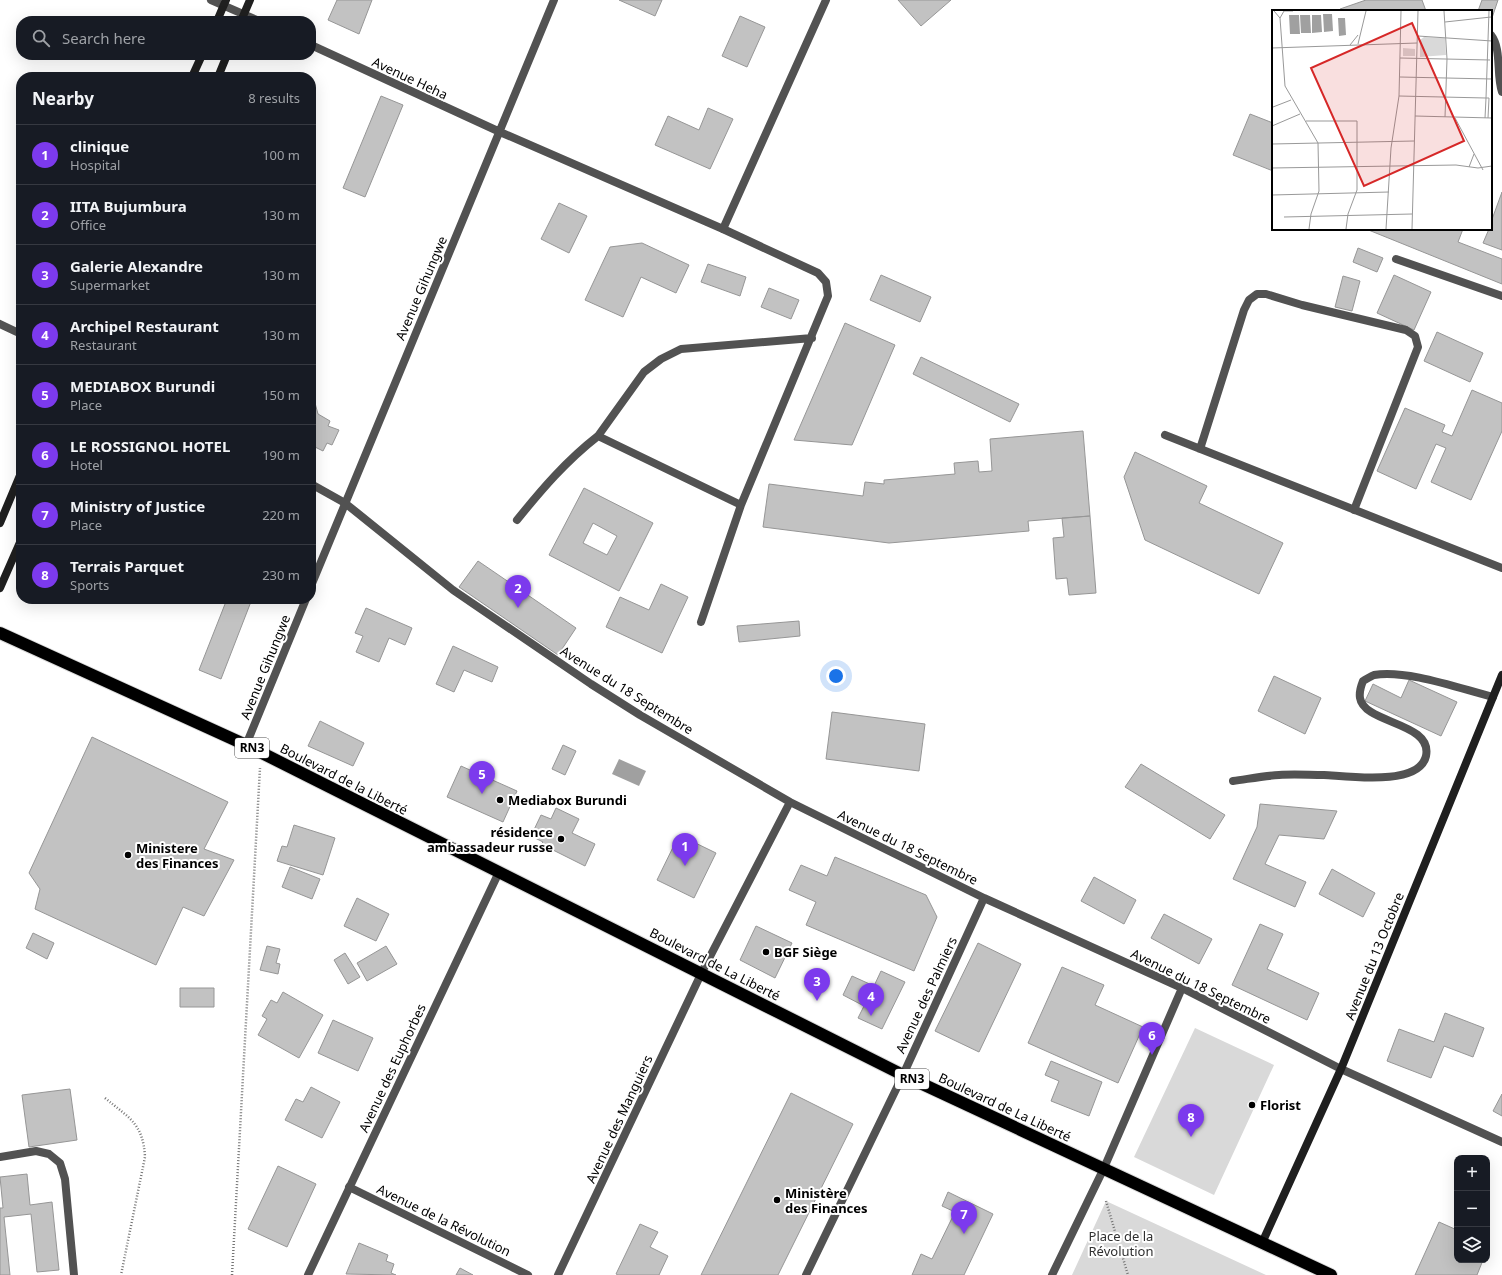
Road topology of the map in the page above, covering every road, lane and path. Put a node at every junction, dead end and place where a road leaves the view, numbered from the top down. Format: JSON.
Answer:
{"nodes":[{"id":1,"x":211,"y":0,"type":"edge"},
{"id":2,"x":250,"y":0,"type":"edge"},
{"id":3,"x":554,"y":0,"type":"edge"},
{"id":4,"x":826,"y":0,"type":"edge"},
{"id":5,"x":225,"y":3,"type":"edge"},
{"id":6,"x":219,"y":16,"type":"edge"},
{"id":7,"x":241,"y":16,"type":"edge"},
{"id":8,"x":242,"y":16,"type":"edge"},
{"id":9,"x":1492,"y":36,"type":"edge"},
{"id":10,"x":316,"y":47,"type":"edge"},
{"id":11,"x":200,"y":60,"type":"edge"},
{"id":12,"x":225,"y":60,"type":"edge"},
{"id":13,"x":194,"y":72,"type":"edge"},
{"id":14,"x":220,"y":72,"type":"edge"},
{"id":15,"x":1502,"y":92,"type":"edge"},
{"id":16,"x":500,"y":132,"type":"junction"},
{"id":17,"x":723,"y":229,"type":"junction"},
{"id":18,"x":1396,"y":259,"type":"dead end"},
{"id":19,"x":1502,"y":296,"type":"edge"},
{"id":20,"x":0,"y":324,"type":"edge"},
{"id":21,"x":16,"y":332,"type":"edge"},
{"id":22,"x":812,"y":338,"type":"junction"},
{"id":23,"x":1165,"y":435,"type":"dead end"},
{"id":24,"x":598,"y":436,"type":"junction"},
{"id":25,"x":1200,"y":449,"type":"junction"},
{"id":26,"x":16,"y":485,"type":"edge"},
{"id":27,"x":316,"y":487,"type":"edge"},
{"id":28,"x":345,"y":503,"type":"junction"},
{"id":29,"x":741,"y":505,"type":"junction"},
{"id":30,"x":1354,"y":510,"type":"junction"},
{"id":31,"x":517,"y":520,"type":"dead end"},
{"id":32,"x":0,"y":522,"type":"edge"},
{"id":33,"x":16,"y":551,"type":"edge"},
{"id":34,"x":1502,"y":568,"type":"edge"},
{"id":35,"x":316,"y":574,"type":"edge"},
{"id":36,"x":0,"y":588,"type":"edge"},
{"id":37,"x":304,"y":604,"type":"edge"},
{"id":38,"x":701,"y":622,"type":"dead end"},
{"id":39,"x":0,"y":633,"type":"edge"},
{"id":40,"x":1502,"y":675,"type":"edge"},
{"id":41,"x":1493,"y":697,"type":"junction"},
{"id":42,"x":246,"y":745,"type":"junction"},
{"id":43,"x":261,"y":752,"type":"junction"},
{"id":44,"x":1233,"y":781,"type":"dead end"},
{"id":45,"x":790,"y":802,"type":"junction"},
{"id":46,"x":499,"y":872,"type":"junction"},
{"id":47,"x":984,"y":898,"type":"junction"},
{"id":48,"x":702,"y":972,"type":"junction"},
{"id":49,"x":1182,"y":988,"type":"junction"},
{"id":50,"x":1342,"y":1069,"type":"junction"},
{"id":51,"x":903,"y":1075,"type":"junction"},
{"id":52,"x":105,"y":1098,"type":"dead end"},
{"id":53,"x":1502,"y":1142,"type":"edge"},
{"id":54,"x":0,"y":1157,"type":"edge"},
{"id":55,"x":1104,"y":1168,"type":"junction"},
{"id":56,"x":349,"y":1187,"type":"junction"},
{"id":57,"x":1106,"y":1201,"type":"dead end"},
{"id":58,"x":1262,"y":1243,"type":"junction"},
{"id":59,"x":74,"y":1275,"type":"edge"},
{"id":60,"x":121,"y":1275,"type":"edge"},
{"id":61,"x":232,"y":1275,"type":"edge"},
{"id":62,"x":308,"y":1275,"type":"edge"},
{"id":63,"x":528,"y":1275,"type":"edge"},
{"id":64,"x":558,"y":1275,"type":"edge"},
{"id":65,"x":806,"y":1275,"type":"edge"},
{"id":66,"x":1052,"y":1275,"type":"edge"},
{"id":67,"x":1128,"y":1275,"type":"edge"},
{"id":68,"x":1331,"y":1275,"type":"edge"}],
"edges":[{"from":1,"to":5,"type":"street"},
{"from":2,"to":8,"type":"street"},
{"from":3,"to":16,"type":"street","name":"Avenue Gihungwe"},
{"from":4,"to":17,"type":"street"},
{"from":5,"to":6,"type":"street"},
{"from":5,"to":7,"type":"street"},
{"from":9,"to":15,"type":"street"},
{"from":10,"to":16,"type":"street","name":"Avenue Heha"},
{"from":11,"to":13,"type":"street"},
{"from":12,"to":14,"type":"street"},
{"from":16,"to":17,"type":"street","name":"Avenue Heha"},
{"from":16,"to":28,"type":"street","name":"Avenue Gihungwe"},
{"from":17,"to":22,"type":"street","name":"Avenue Heha"},
{"from":18,"to":19,"type":"street"},
{"from":20,"to":21,"type":"street"},
{"from":22,"to":24,"type":"street"},
{"from":22,"to":29,"type":"street","name":"Avenue Heha"},
{"from":23,"to":25,"type":"street"},
{"from":24,"to":29,"type":"street"},
{"from":24,"to":31,"type":"street"},
{"from":25,"to":30,"type":"street"},
{"from":25,"to":30,"type":"street"},
{"from":26,"to":32,"type":"street"},
{"from":27,"to":28,"type":"street","name":"Avenue du 18 Septembre"},
{"from":28,"to":35,"type":"street","name":"Avenue Gihungwe"},
{"from":28,"to":45,"type":"street","name":"Avenue du 18 Septembre"},
{"from":29,"to":38,"type":"street","name":"Avenue Heha"},
{"from":30,"to":34,"type":"street"},
{"from":33,"to":36,"type":"street"},
{"from":37,"to":42,"type":"street","name":"Avenue Gihungwe"},
{"from":39,"to":42,"type":"highway","name":"Boulevard de la Liberté","number":"RN3"},
{"from":40,"to":41,"type":"street","name":"Avenue du 13 Octobre"},
{"from":41,"to":44,"type":"street"},
{"from":41,"to":50,"type":"street","name":"Avenue du 13 Octobre"},
{"from":42,"to":43,"type":"highway","name":"Boulevard de la Liberté","number":"RN3"},
{"from":43,"to":46,"type":"highway","name":"Boulevard de la Liberté","number":"RN3"},
{"from":43,"to":61,"type":"path"},
{"from":45,"to":47,"type":"street","name":"Avenue du 18 Septembre"},
{"from":45,"to":48,"type":"street","name":"Avenue des Manguiers"},
{"from":46,"to":48,"type":"highway","name":"Boulevard de La Liberté","number":"RN3"},
{"from":46,"to":56,"type":"street","name":"Avenue des Euphorbes"},
{"from":47,"to":49,"type":"street","name":"Avenue du 18 Septembre"},
{"from":47,"to":51,"type":"street","name":"Avenue des Palmiers"},
{"from":48,"to":51,"type":"highway","name":"Boulevard de La Liberté","number":"RN3"},
{"from":48,"to":64,"type":"street","name":"Avenue des Manguiers"},
{"from":49,"to":50,"type":"street","name":"Avenue du 18 Septembre"},
{"from":49,"to":55,"type":"street"},
{"from":50,"to":53,"type":"street","name":"Avenue du 18 Septembre"},
{"from":50,"to":58,"type":"street","name":"Avenue du 13 Octobre"},
{"from":51,"to":55,"type":"highway","name":"Boulevard de La Liberté","number":"RN3"},
{"from":51,"to":65,"type":"street","name":"Avenue des Palmiers"},
{"from":52,"to":60,"type":"path"},
{"from":54,"to":59,"type":"street"},
{"from":55,"to":58,"type":"highway","name":"Boulevard de La Liberté","number":"RN3"},
{"from":55,"to":66,"type":"street"},
{"from":56,"to":62,"type":"street","name":"Avenue des Euphorbes"},
{"from":56,"to":63,"type":"street","name":"Avenue de la Révolution"},
{"from":57,"to":67,"type":"path"},
{"from":58,"to":68,"type":"highway","name":"Boulevard de La Liberté","number":"RN3"}]}
